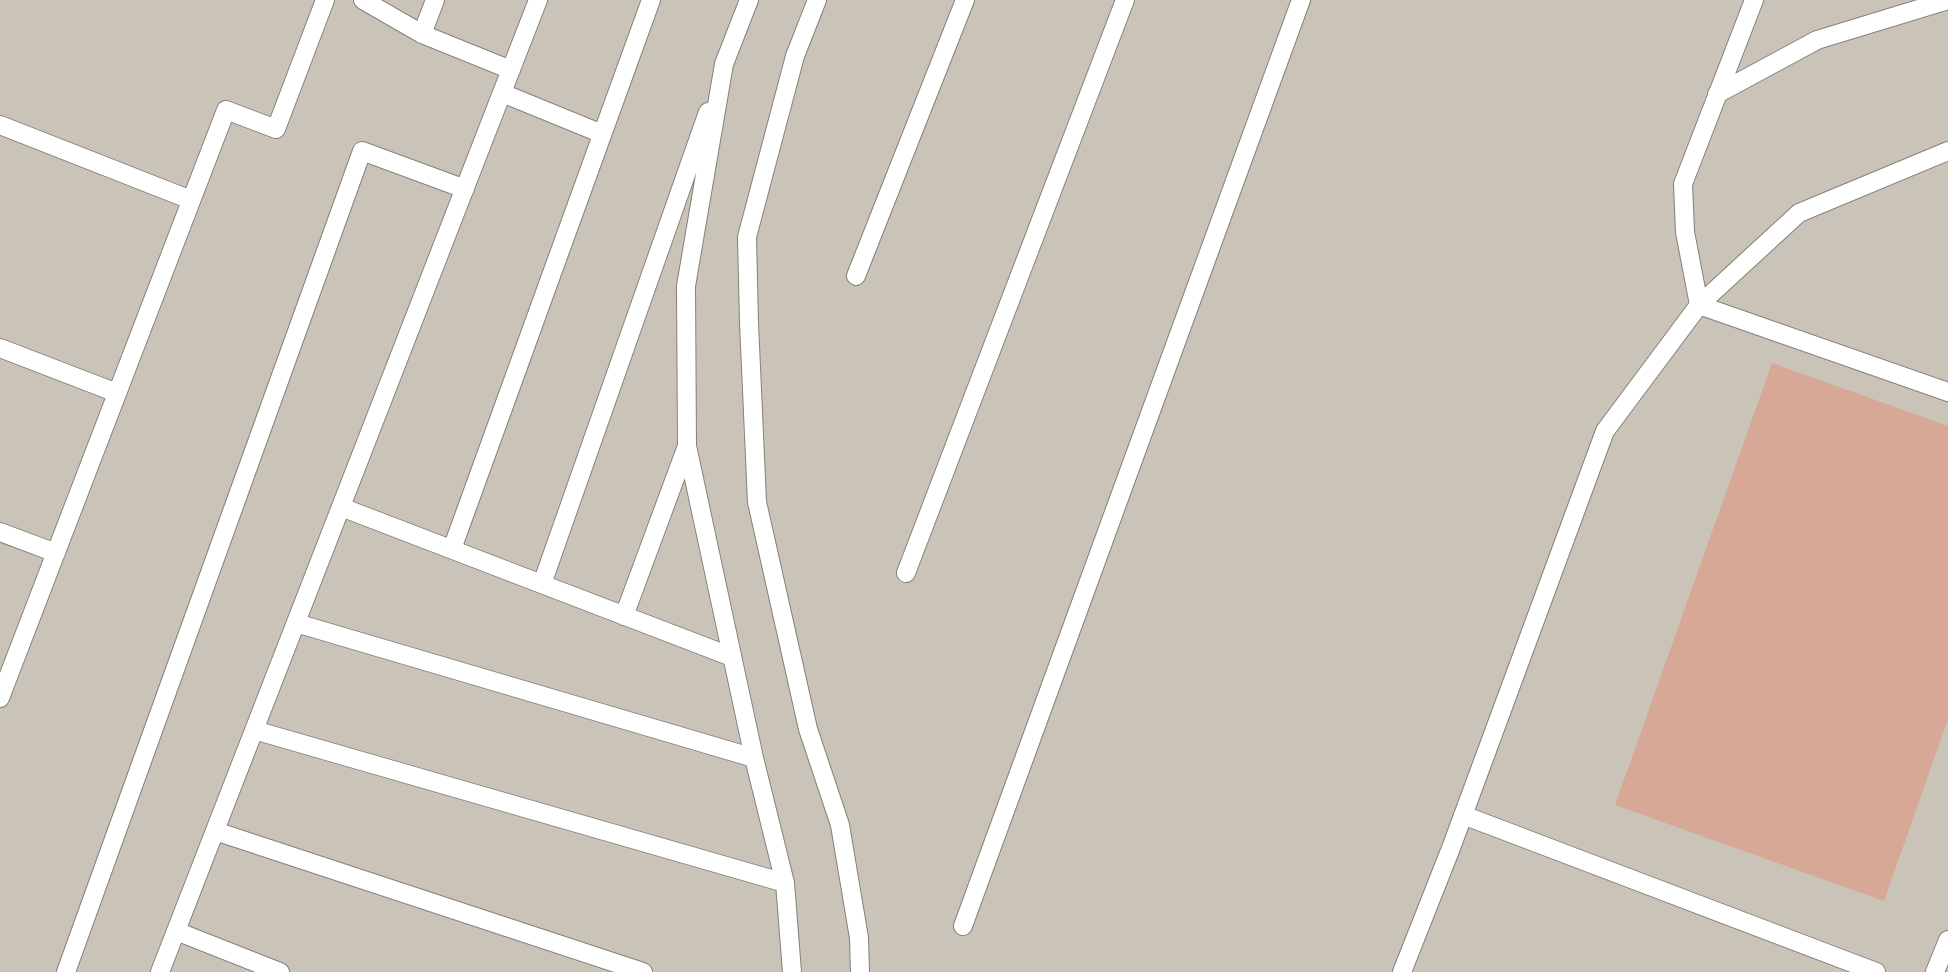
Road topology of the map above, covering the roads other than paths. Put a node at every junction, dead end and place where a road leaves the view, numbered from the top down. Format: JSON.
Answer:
{"nodes":[{"id":1,"x":325,"y":0,"type":"edge"},
{"id":2,"x":363,"y":0,"type":"edge"},
{"id":3,"x":435,"y":0,"type":"edge"},
{"id":4,"x":538,"y":0,"type":"edge"},
{"id":5,"x":651,"y":0,"type":"edge"},
{"id":6,"x":749,"y":0,"type":"edge"},
{"id":7,"x":817,"y":0,"type":"edge"},
{"id":8,"x":965,"y":0,"type":"edge"},
{"id":9,"x":1125,"y":0,"type":"edge"},
{"id":10,"x":1301,"y":0,"type":"edge"},
{"id":11,"x":1754,"y":0,"type":"edge"},
{"id":12,"x":1948,"y":0,"type":"edge"},
{"id":13,"x":422,"y":34,"type":"junction"},
{"id":14,"x":724,"y":64,"type":"junction"},
{"id":15,"x":511,"y":70,"type":"junction"},
{"id":16,"x":502,"y":93,"type":"junction"},
{"id":17,"x":1717,"y":94,"type":"junction"},
{"id":18,"x":0,"y":125,"type":"edge"},
{"id":19,"x":600,"y":133,"type":"junction"},
{"id":20,"x":1948,"y":151,"type":"edge"},
{"id":21,"x":465,"y":189,"type":"junction"},
{"id":22,"x":191,"y":200,"type":"junction"},
{"id":23,"x":856,"y":276,"type":"dead end"},
{"id":24,"x":1699,"y":305,"type":"junction"},
{"id":25,"x":0,"y":348,"type":"edge"},
{"id":26,"x":1948,"y":392,"type":"edge"},
{"id":27,"x":117,"y":393,"type":"junction"},
{"id":28,"x":687,"y":446,"type":"junction"},
{"id":29,"x":341,"y":507,"type":"junction"},
{"id":30,"x":0,"y":532,"type":"edge"},
{"id":31,"x":452,"y":549,"type":"junction"},
{"id":32,"x":56,"y":553,"type":"junction"},
{"id":33,"x":906,"y":573,"type":"dead end"},
{"id":34,"x":542,"y":584,"type":"junction"},
{"id":35,"x":624,"y":616,"type":"junction"},
{"id":36,"x":296,"y":623,"type":"junction"},
{"id":37,"x":732,"y":657,"type":"junction"},
{"id":38,"x":5,"y":673,"type":"edge"},
{"id":39,"x":0,"y":698,"type":"edge"},
{"id":40,"x":254,"y":730,"type":"junction"},
{"id":41,"x":754,"y":758,"type":"junction"},
{"id":42,"x":1464,"y":815,"type":"junction"},
{"id":43,"x":215,"y":831,"type":"junction"},
{"id":44,"x":785,"y":883,"type":"junction"},
{"id":45,"x":963,"y":926,"type":"dead end"},
{"id":46,"x":176,"y":931,"type":"junction"},
{"id":47,"x":1948,"y":940,"type":"edge"},
{"id":48,"x":66,"y":972,"type":"edge"},
{"id":49,"x":160,"y":972,"type":"edge"},
{"id":50,"x":280,"y":972,"type":"edge"},
{"id":51,"x":643,"y":972,"type":"edge"},
{"id":52,"x":792,"y":972,"type":"edge"},
{"id":53,"x":860,"y":972,"type":"edge"},
{"id":54,"x":1402,"y":972,"type":"edge"},
{"id":55,"x":1876,"y":972,"type":"edge"},
{"id":56,"x":1935,"y":972,"type":"edge"}],
"edges":[{"from":1,"to":22,"type":"lane"},
{"from":2,"to":13,"type":"lane"},
{"from":3,"to":13,"type":"lane"},
{"from":4,"to":15,"type":"lane"},
{"from":5,"to":19,"type":"lane"},
{"from":6,"to":14,"type":"lane"},
{"from":7,"to":53,"type":"lane"},
{"from":8,"to":23,"type":"lane"},
{"from":9,"to":33,"type":"lane"},
{"from":10,"to":45,"type":"lane"},
{"from":11,"to":17,"type":"lane"},
{"from":12,"to":17,"type":"lane"},
{"from":13,"to":15,"type":"lane"},
{"from":14,"to":28,"type":"lane"},
{"from":14,"to":34,"type":"lane"},
{"from":15,"to":16,"type":"lane"},
{"from":16,"to":19,"type":"lane"},
{"from":16,"to":21,"type":"lane"},
{"from":17,"to":24,"type":"lane"},
{"from":18,"to":22,"type":"lane"},
{"from":19,"to":31,"type":"lane"},
{"from":20,"to":24,"type":"lane"},
{"from":21,"to":29,"type":"lane"},
{"from":21,"to":48,"type":"lane"},
{"from":22,"to":27,"type":"lane"},
{"from":24,"to":26,"type":"lane"},
{"from":24,"to":42,"type":"lane"},
{"from":25,"to":27,"type":"lane"},
{"from":27,"to":32,"type":"lane"},
{"from":28,"to":35,"type":"lane"},
{"from":28,"to":37,"type":"lane"},
{"from":29,"to":31,"type":"lane"},
{"from":29,"to":36,"type":"lane"},
{"from":30,"to":32,"type":"lane"},
{"from":31,"to":34,"type":"lane"},
{"from":32,"to":38,"type":"lane"},
{"from":34,"to":35,"type":"lane"},
{"from":35,"to":37,"type":"lane"},
{"from":36,"to":40,"type":"lane"},
{"from":36,"to":41,"type":"lane"},
{"from":37,"to":41,"type":"lane"},
{"from":38,"to":39,"type":"lane"},
{"from":40,"to":43,"type":"lane"},
{"from":40,"to":44,"type":"lane"},
{"from":41,"to":44,"type":"lane"},
{"from":42,"to":54,"type":"lane"},
{"from":42,"to":55,"type":"lane"},
{"from":43,"to":46,"type":"lane"},
{"from":43,"to":51,"type":"lane"},
{"from":44,"to":52,"type":"lane"},
{"from":46,"to":49,"type":"lane"},
{"from":46,"to":50,"type":"lane"},
{"from":47,"to":56,"type":"lane"}]}
